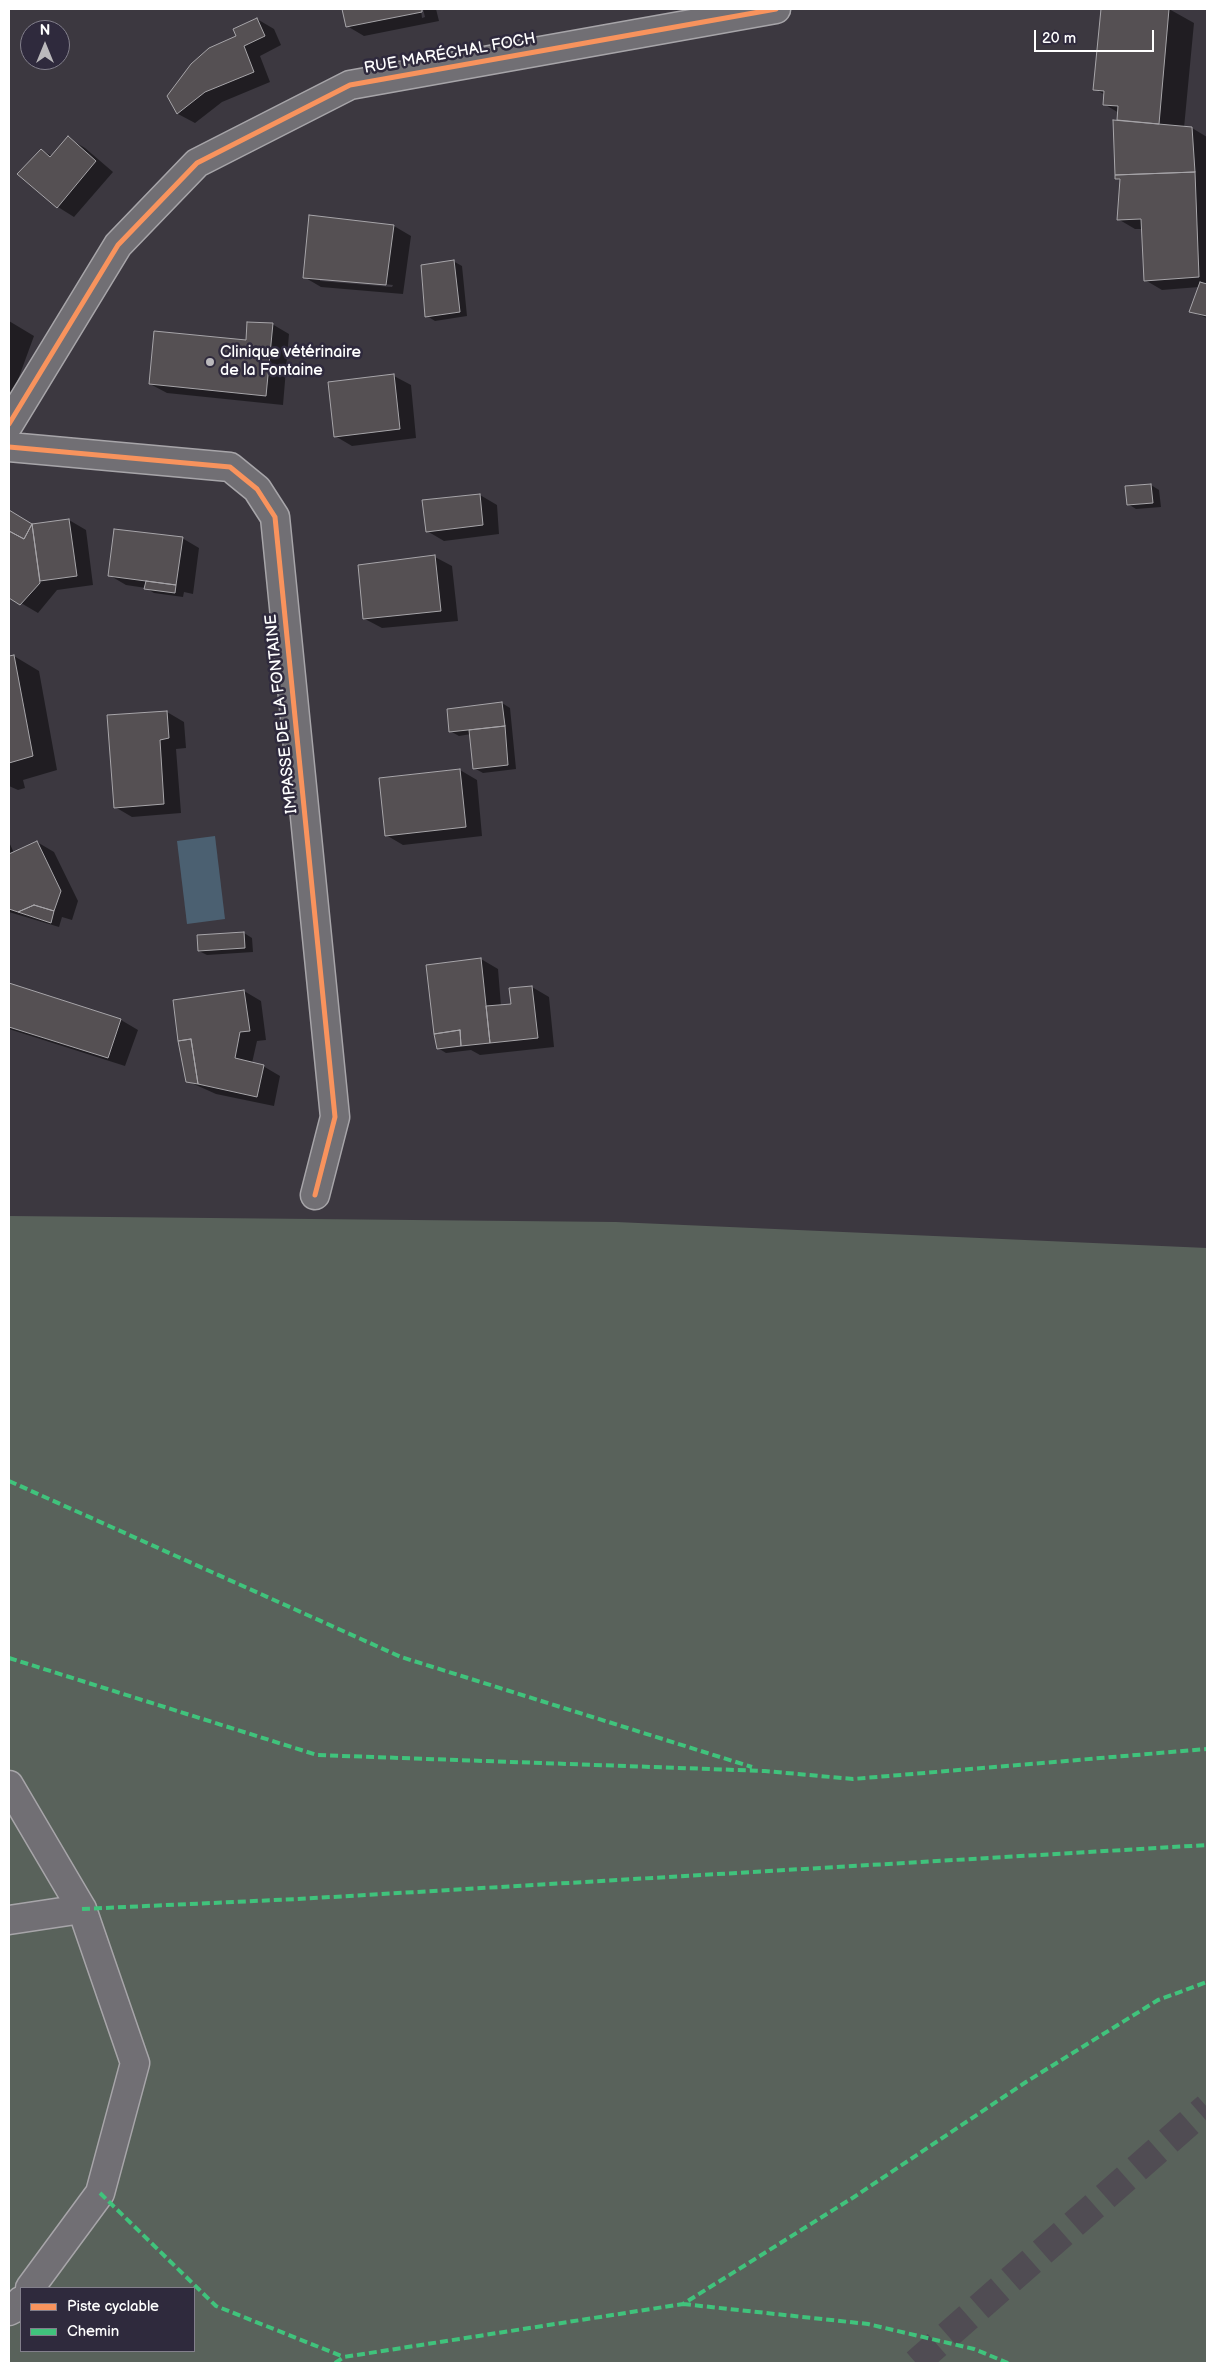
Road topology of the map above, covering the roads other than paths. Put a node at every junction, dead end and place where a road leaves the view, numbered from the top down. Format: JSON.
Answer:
{"nodes":[{"id":1,"x":768,"y":9,"type":"edge"},
{"id":2,"x":9,"y":424,"type":"edge"},
{"id":3,"x":9,"y":447,"type":"edge"},
{"id":4,"x":315,"y":1195,"type":"dead end"},
{"id":5,"x":9,"y":1786,"type":"edge"},
{"id":6,"x":82,"y":1909,"type":"junction"},
{"id":7,"x":9,"y":1920,"type":"edge"},
{"id":8,"x":31,"y":2287,"type":"edge"},
{"id":9,"x":20,"y":2302,"type":"edge"},
{"id":10,"x":9,"y":2311,"type":"edge"}],
"edges":[{"from":1,"to":2,"type":"street","name":"RUE MARÉCHAL FOCH"},
{"from":3,"to":4,"type":"street","name":"IMPASSE DE LA FONTAINE"},
{"from":5,"to":6,"type":"street"},
{"from":6,"to":7,"type":"street"},
{"from":6,"to":8,"type":"street"},
{"from":9,"to":10,"type":"street"}]}
